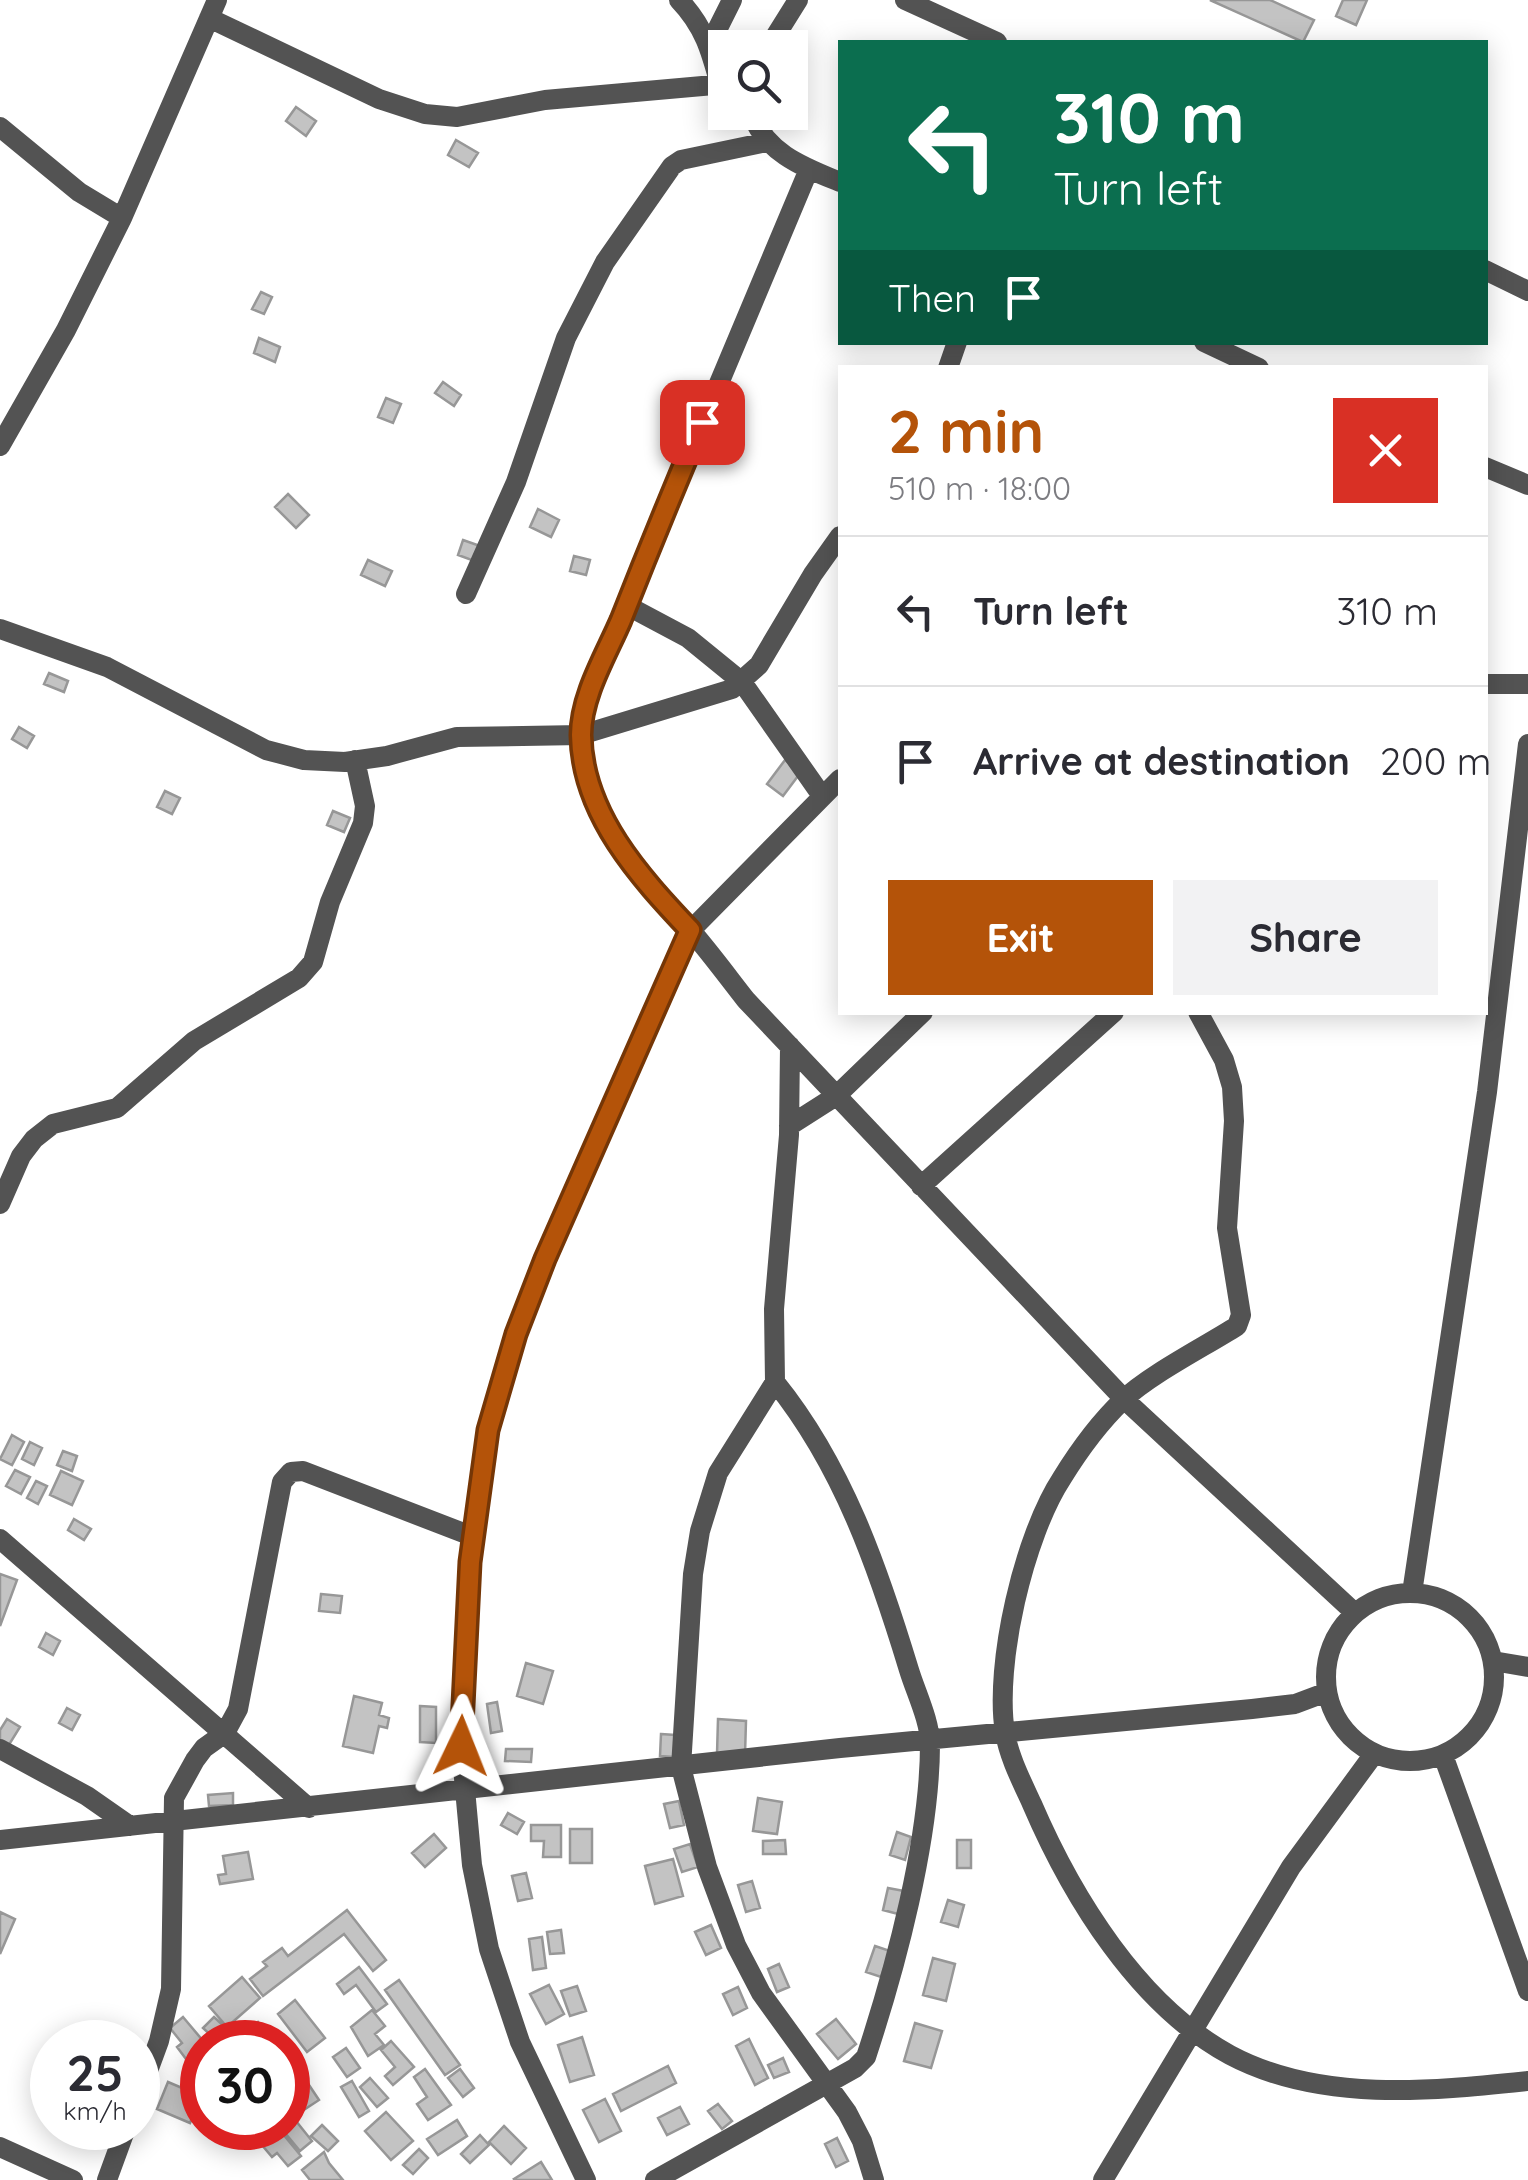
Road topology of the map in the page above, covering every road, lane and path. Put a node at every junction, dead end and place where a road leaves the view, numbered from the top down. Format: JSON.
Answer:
{"nodes":[{"id":1,"x":680,"y":0,"type":"edge"},
{"id":2,"x":732,"y":0,"type":"edge"},
{"id":3,"x":798,"y":0,"type":"edge"},
{"id":4,"x":905,"y":0,"type":"edge"},
{"id":5,"x":213,"y":9,"type":"edge"},
{"id":6,"x":717,"y":30,"type":"edge"},
{"id":7,"x":779,"y":30,"type":"edge"},
{"id":8,"x":708,"y":40,"type":"edge"},
{"id":9,"x":993,"y":40,"type":"edge"},
{"id":10,"x":708,"y":85,"type":"edge"},
{"id":11,"x":0,"y":127,"type":"edge"},
{"id":12,"x":756,"y":130,"type":"edge"},
{"id":13,"x":767,"y":142,"type":"junction"},
{"id":14,"x":809,"y":169,"type":"junction"},
{"id":15,"x":838,"y":181,"type":"edge"},
{"id":16,"x":122,"y":218,"type":"junction"},
{"id":17,"x":1488,"y":271,"type":"edge"},
{"id":18,"x":1528,"y":291,"type":"edge"},
{"id":19,"x":1210,"y":345,"type":"edge"},
{"id":20,"x":1253,"y":365,"type":"edge"},
{"id":21,"x":0,"y":446,"type":"edge"},
{"id":22,"x":1488,"y":468,"type":"edge"},
{"id":23,"x":1488,"y":481,"type":"edge"},
{"id":24,"x":1521,"y":483,"type":"edge"},
{"id":25,"x":838,"y":539,"type":"edge"},
{"id":26,"x":466,"y":594,"type":"dead end"},
{"id":27,"x":626,"y":605,"type":"junction"},
{"id":28,"x":0,"y":629,"type":"edge"},
{"id":29,"x":742,"y":682,"type":"junction"},
{"id":30,"x":1488,"y":684,"type":"edge"},
{"id":31,"x":1528,"y":684,"type":"edge"},
{"id":32,"x":581,"y":735,"type":"junction"},
{"id":33,"x":1528,"y":744,"type":"edge"},
{"id":34,"x":355,"y":760,"type":"junction"},
{"id":35,"x":838,"y":781,"type":"edge"},
{"id":36,"x":822,"y":796,"type":"junction"},
{"id":37,"x":1488,"y":908,"type":"edge"},
{"id":38,"x":1509,"y":909,"type":"junction"},
{"id":39,"x":690,"y":930,"type":"junction"},
{"id":40,"x":920,"y":1015,"type":"edge"},
{"id":41,"x":1111,"y":1015,"type":"edge"},
{"id":42,"x":1200,"y":1015,"type":"edge"},
{"id":43,"x":790,"y":1046,"type":"junction"},
{"id":44,"x":836,"y":1096,"type":"junction"},
{"id":45,"x":789,"y":1126,"type":"junction"},
{"id":46,"x":921,"y":1186,"type":"junction"},
{"id":47,"x":0,"y":1204,"type":"edge"},
{"id":48,"x":775,"y":1382,"type":"junction"},
{"id":49,"x":1124,"y":1399,"type":"junction"},
{"id":50,"x":474,"y":1538,"type":"junction"},
{"id":51,"x":0,"y":1539,"type":"edge"},
{"id":52,"x":1412,"y":1593,"type":"junction"},
{"id":53,"x":1356,"y":1612,"type":"junction"},
{"id":54,"x":1493,"y":1660,"type":"junction"},
{"id":55,"x":1528,"y":1667,"type":"edge"},
{"id":56,"x":1326,"y":1692,"type":"junction"},
{"id":57,"x":225,"y":1732,"type":"junction"},
{"id":58,"x":1005,"y":1733,"type":"junction"},
{"id":59,"x":930,"y":1740,"type":"junction"},
{"id":60,"x":0,"y":1749,"type":"edge"},
{"id":61,"x":1374,"y":1754,"type":"junction"},
{"id":62,"x":1444,"y":1756,"type":"junction"},
{"id":63,"x":682,"y":1767,"type":"junction"},
{"id":64,"x":464,"y":1790,"type":"junction"},
{"id":65,"x":309,"y":1808,"type":"junction"},
{"id":66,"x":173,"y":1823,"type":"junction"},
{"id":67,"x":130,"y":1826,"type":"junction"},
{"id":68,"x":0,"y":1840,"type":"edge"},
{"id":69,"x":1528,"y":1991,"type":"edge"},
{"id":70,"x":1195,"y":2032,"type":"junction"},
{"id":71,"x":160,"y":2037,"type":"edge"},
{"id":72,"x":1528,"y":2081,"type":"edge"},
{"id":73,"x":825,"y":2085,"type":"junction"},
{"id":74,"x":0,"y":2147,"type":"edge"},
{"id":75,"x":118,"y":2150,"type":"edge"},
{"id":76,"x":73,"y":2180,"type":"edge"},
{"id":77,"x":106,"y":2180,"type":"edge"},
{"id":78,"x":586,"y":2180,"type":"edge"},
{"id":79,"x":655,"y":2180,"type":"edge"},
{"id":80,"x":874,"y":2180,"type":"edge"},
{"id":81,"x":1103,"y":2180,"type":"edge"}],
"edges":[{"from":1,"to":8,"type":"street"},
{"from":2,"to":6,"type":"street"},
{"from":3,"to":7,"type":"street"},
{"from":4,"to":9,"type":"street"},
{"from":5,"to":10,"type":"street"},
{"from":5,"to":16,"type":"street"},
{"from":11,"to":16,"type":"street"},
{"from":12,"to":13,"type":"street"},
{"from":13,"to":14,"type":"street"},
{"from":13,"to":26,"type":"street"},
{"from":14,"to":15,"type":"street"},
{"from":14,"to":27,"type":"street"},
{"from":16,"to":21,"type":"street"},
{"from":17,"to":18,"type":"street"},
{"from":19,"to":20,"type":"street"},
{"from":22,"to":24,"type":"street"},
{"from":23,"to":24,"type":"street"},
{"from":25,"to":29,"type":"street"},
{"from":27,"to":29,"type":"street"},
{"from":27,"to":32,"type":"street"},
{"from":28,"to":34,"type":"street"},
{"from":29,"to":32,"type":"street"},
{"from":29,"to":36,"type":"street"},
{"from":30,"to":31,"type":"street"},
{"from":32,"to":34,"type":"street"},
{"from":32,"to":39,"type":"street"},
{"from":33,"to":38,"type":"street"},
{"from":34,"to":47,"type":"street"},
{"from":35,"to":36,"type":"street"},
{"from":36,"to":39,"type":"street"},
{"from":37,"to":38,"type":"street"},
{"from":38,"to":52,"type":"street"},
{"from":39,"to":43,"type":"street"},
{"from":39,"to":50,"type":"street"},
{"from":40,"to":44,"type":"street"},
{"from":41,"to":46,"type":"street"},
{"from":42,"to":49,"type":"street"},
{"from":43,"to":44,"type":"street"},
{"from":43,"to":45,"type":"street"},
{"from":44,"to":45,"type":"street"},
{"from":44,"to":46,"type":"street"},
{"from":45,"to":48,"type":"street"},
{"from":46,"to":49,"type":"street"},
{"from":48,"to":59,"type":"street"},
{"from":48,"to":63,"type":"street"},
{"from":49,"to":53,"type":"street"},
{"from":49,"to":58,"type":"street"},
{"from":50,"to":57,"type":"street"},
{"from":50,"to":64,"type":"street"},
{"from":51,"to":57,"type":"street"},
{"from":52,"to":53,"type":"street"},
{"from":52,"to":54,"type":"street"},
{"from":53,"to":56,"type":"street"},
{"from":54,"to":55,"type":"street"},
{"from":54,"to":62,"type":"street"},
{"from":56,"to":58,"type":"street"},
{"from":56,"to":61,"type":"street"},
{"from":57,"to":65,"type":"street"},
{"from":57,"to":66,"type":"street"},
{"from":58,"to":59,"type":"street"},
{"from":58,"to":70,"type":"street"},
{"from":59,"to":63,"type":"street"},
{"from":59,"to":73,"type":"street"},
{"from":60,"to":67,"type":"street"},
{"from":61,"to":62,"type":"street"},
{"from":61,"to":70,"type":"street"},
{"from":62,"to":69,"type":"street"},
{"from":63,"to":64,"type":"street"},
{"from":63,"to":73,"type":"street"},
{"from":64,"to":65,"type":"street"},
{"from":64,"to":78,"type":"street"},
{"from":65,"to":66,"type":"street"},
{"from":66,"to":67,"type":"street"},
{"from":66,"to":71,"type":"street"},
{"from":67,"to":68,"type":"street"},
{"from":70,"to":72,"type":"street"},
{"from":70,"to":81,"type":"street"},
{"from":73,"to":79,"type":"street"},
{"from":73,"to":80,"type":"street"},
{"from":74,"to":76,"type":"street"},
{"from":75,"to":77,"type":"street"}]}
